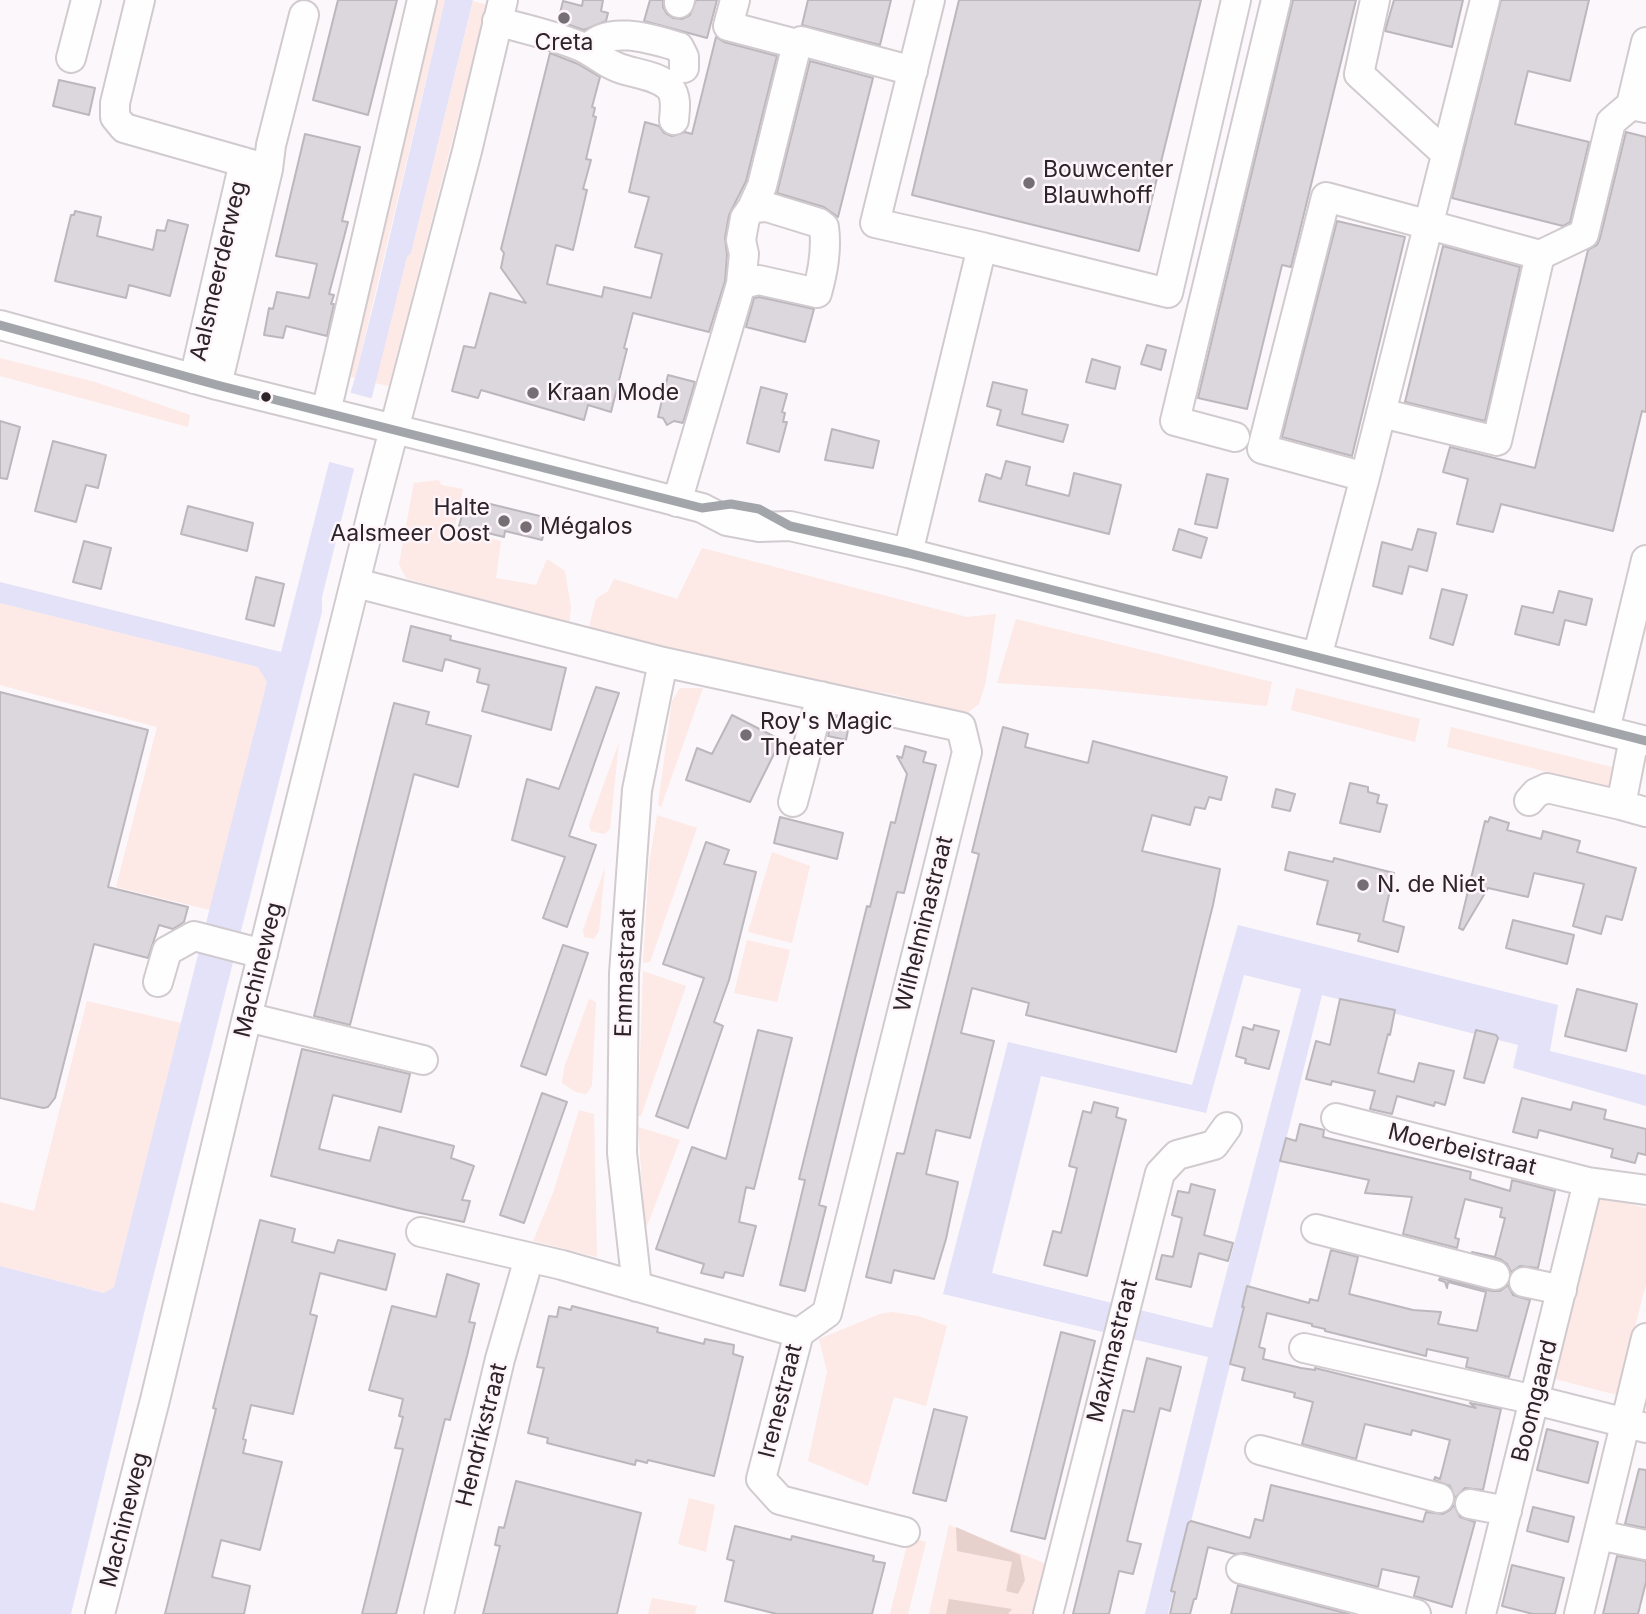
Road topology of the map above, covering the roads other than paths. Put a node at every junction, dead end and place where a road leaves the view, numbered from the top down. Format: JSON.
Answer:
{"nodes":[{"id":1,"x":86,"y":0,"type":"edge"},
{"id":2,"x":140,"y":0,"type":"edge"},
{"id":3,"x":422,"y":0,"type":"edge"},
{"id":4,"x":735,"y":0,"type":"edge"},
{"id":5,"x":930,"y":0,"type":"edge"},
{"id":6,"x":1236,"y":0,"type":"edge"},
{"id":7,"x":1276,"y":0,"type":"edge"},
{"id":8,"x":1375,"y":0,"type":"edge"},
{"id":9,"x":1485,"y":0,"type":"edge"},
{"id":10,"x":500,"y":10,"type":"edge"},
{"id":11,"x":304,"y":15,"type":"dead end"},
{"id":12,"x":1646,"y":42,"type":"edge"},
{"id":13,"x":797,"y":44,"type":"junction"},
{"id":14,"x":587,"y":50,"type":"junction"},
{"id":15,"x":71,"y":58,"type":"dead end"},
{"id":16,"x":684,"y":68,"type":"dead end"},
{"id":17,"x":913,"y":71,"type":"junction"},
{"id":18,"x":1638,"y":106,"type":"edge"},
{"id":19,"x":674,"y":120,"type":"dead end"},
{"id":20,"x":1445,"y":153,"type":"junction"},
{"id":21,"x":256,"y":166,"type":"junction"},
{"id":22,"x":752,"y":208,"type":"junction"},
{"id":23,"x":1427,"y":223,"type":"junction"},
{"id":24,"x":982,"y":247,"type":"junction"},
{"id":25,"x":1540,"y":255,"type":"junction"},
{"id":26,"x":741,"y":285,"type":"junction"},
{"id":27,"x":0,"y":325,"type":"edge"},
{"id":28,"x":205,"y":382,"type":"junction"},
{"id":29,"x":329,"y":413,"type":"junction"},
{"id":30,"x":1381,"y":413,"type":"junction"},
{"id":31,"x":384,"y":426,"type":"junction"},
{"id":32,"x":1234,"y":437,"type":"dead end"},
{"id":33,"x":1365,"y":477,"type":"junction"},
{"id":34,"x":689,"y":505,"type":"junction"},
{"id":35,"x":908,"y":553,"type":"junction"},
{"id":36,"x":1646,"y":560,"type":"edge"},
{"id":37,"x":356,"y":583,"type":"junction"},
{"id":38,"x":1317,"y":657,"type":"junction"},
{"id":39,"x":663,"y":662,"type":"junction"},
{"id":40,"x":821,"y":696,"type":"junction"},
{"id":41,"x":1605,"y":730,"type":"junction"},
{"id":42,"x":1640,"y":739,"type":"edge"},
{"id":43,"x":1529,"y":801,"type":"dead end"},
{"id":44,"x":793,"y":802,"type":"dead end"},
{"id":45,"x":1633,"y":808,"type":"edge"},
{"id":46,"x":255,"y":952,"type":"junction"},
{"id":47,"x":158,"y":982,"type":"dead end"},
{"id":48,"x":247,"y":1017,"type":"junction"},
{"id":49,"x":423,"y":1060,"type":"dead end"},
{"id":50,"x":1336,"y":1118,"type":"dead end"},
{"id":51,"x":1227,"y":1127,"type":"dead end"},
{"id":52,"x":1588,"y":1182,"type":"junction"},
{"id":53,"x":1646,"y":1191,"type":"edge"},
{"id":54,"x":1316,"y":1229,"type":"dead end"},
{"id":55,"x":421,"y":1232,"type":"dead end"},
{"id":56,"x":529,"y":1258,"type":"junction"},
{"id":57,"x":1495,"y":1275,"type":"dead end"},
{"id":58,"x":1524,"y":1282,"type":"dead end"},
{"id":59,"x":637,"y":1287,"type":"junction"},
{"id":60,"x":1562,"y":1290,"type":"junction"},
{"id":61,"x":799,"y":1333,"type":"junction"},
{"id":62,"x":1646,"y":1338,"type":"edge"},
{"id":63,"x":1304,"y":1348,"type":"dead end"},
{"id":64,"x":1535,"y":1400,"type":"junction"},
{"id":65,"x":1635,"y":1425,"type":"edge"},
{"id":66,"x":1259,"y":1450,"type":"dead end"},
{"id":67,"x":1439,"y":1498,"type":"dead end"},
{"id":68,"x":1470,"y":1504,"type":"dead end"},
{"id":69,"x":1507,"y":1511,"type":"junction"},
{"id":70,"x":905,"y":1532,"type":"dead end"},
{"id":71,"x":1599,"y":1535,"type":"junction"},
{"id":72,"x":1646,"y":1545,"type":"edge"},
{"id":73,"x":1241,"y":1569,"type":"dead end"},
{"id":74,"x":100,"y":1614,"type":"edge"},
{"id":75,"x":439,"y":1614,"type":"edge"},
{"id":76,"x":1048,"y":1614,"type":"edge"},
{"id":77,"x":1416,"y":1614,"type":"edge"},
{"id":78,"x":1481,"y":1614,"type":"edge"},
{"id":79,"x":1579,"y":1614,"type":"edge"}],
"edges":[{"from":1,"to":15,"type":"street"},
{"from":2,"to":21,"type":"street","name":"Aalsmeerderweg"},
{"from":3,"to":29,"type":"street"},
{"from":4,"to":13,"type":"street"},
{"from":5,"to":17,"type":"street"},
{"from":6,"to":24,"type":"street"},
{"from":7,"to":32,"type":"street"},
{"from":8,"to":20,"type":"street"},
{"from":9,"to":20,"type":"street"},
{"from":10,"to":14,"type":"street"},
{"from":10,"to":31,"type":"street","name":"Machineweg"},
{"from":11,"to":21,"type":"street","name":"Aalsmeerderweg"},
{"from":12,"to":18,"type":"street"},
{"from":13,"to":17,"type":"street"},
{"from":13,"to":22,"type":"street"},
{"from":14,"to":16,"type":"street"},
{"from":14,"to":19,"type":"street"},
{"from":17,"to":24,"type":"street"},
{"from":18,"to":25,"type":"street"},
{"from":20,"to":23,"type":"street"},
{"from":21,"to":28,"type":"street","name":"Aalsmeerderweg"},
{"from":22,"to":26,"type":"street"},
{"from":22,"to":26,"type":"street"},
{"from":23,"to":25,"type":"street"},
{"from":23,"to":30,"type":"street"},
{"from":23,"to":33,"type":"street"},
{"from":24,"to":35,"type":"street"},
{"from":25,"to":30,"type":"street"},
{"from":26,"to":34,"type":"street"},
{"from":27,"to":28,"type":"street","name":"Aalsmeerderweg"},
{"from":28,"to":29,"type":"street","name":"Aalsmeerderweg"},
{"from":29,"to":31,"type":"street","name":"Aalsmeerderweg"},
{"from":30,"to":33,"type":"street"},
{"from":31,"to":34,"type":"street","name":"Aalsmeerderweg"},
{"from":31,"to":37,"type":"street","name":"Machineweg"},
{"from":33,"to":38,"type":"street"},
{"from":34,"to":35,"type":"street","name":"Aalsmeerderweg"},
{"from":35,"to":38,"type":"street","name":"Aalsmeerderweg"},
{"from":36,"to":41,"type":"street"},
{"from":37,"to":39,"type":"street","name":"Wilhelminastraat"},
{"from":37,"to":46,"type":"street","name":"Machineweg"},
{"from":38,"to":41,"type":"street","name":"Aalsmeerderweg"},
{"from":39,"to":40,"type":"street","name":"Wilhelminastraat"},
{"from":39,"to":59,"type":"street","name":"Emmastraat"},
{"from":40,"to":44,"type":"street"},
{"from":40,"to":61,"type":"street","name":"Wilhelminastraat"},
{"from":41,"to":42,"type":"street","name":"Aalsmeerderweg"},
{"from":42,"to":45,"type":"street","name":"Aalsmeerderweg"},
{"from":43,"to":45,"type":"street","name":"Aalsmeerderweg"},
{"from":46,"to":47,"type":"street"},
{"from":46,"to":48,"type":"street","name":"Machineweg"},
{"from":48,"to":49,"type":"street"},
{"from":48,"to":74,"type":"street","name":"Machineweg"},
{"from":50,"to":52,"type":"street","name":"Moerbeistraat"},
{"from":51,"to":76,"type":"street","name":"Maximastraat"},
{"from":52,"to":53,"type":"street"},
{"from":52,"to":60,"type":"street","name":"Boomgaard"},
{"from":54,"to":57,"type":"street"},
{"from":55,"to":56,"type":"street"},
{"from":56,"to":59,"type":"street"},
{"from":56,"to":75,"type":"street","name":"Hendrikstraat"},
{"from":58,"to":60,"type":"street"},
{"from":59,"to":61,"type":"street"},
{"from":60,"to":64,"type":"street","name":"Boomgaard"},
{"from":61,"to":70,"type":"street","name":"Irenestraat"},
{"from":62,"to":65,"type":"street"},
{"from":63,"to":64,"type":"street"},
{"from":64,"to":65,"type":"street"},
{"from":64,"to":69,"type":"street","name":"Boomgaard"},
{"from":65,"to":71,"type":"street"},
{"from":66,"to":67,"type":"street"},
{"from":68,"to":69,"type":"street"},
{"from":69,"to":78,"type":"street","name":"Boomgaard"},
{"from":71,"to":72,"type":"street"},
{"from":71,"to":79,"type":"street"},
{"from":73,"to":77,"type":"street"}]}
